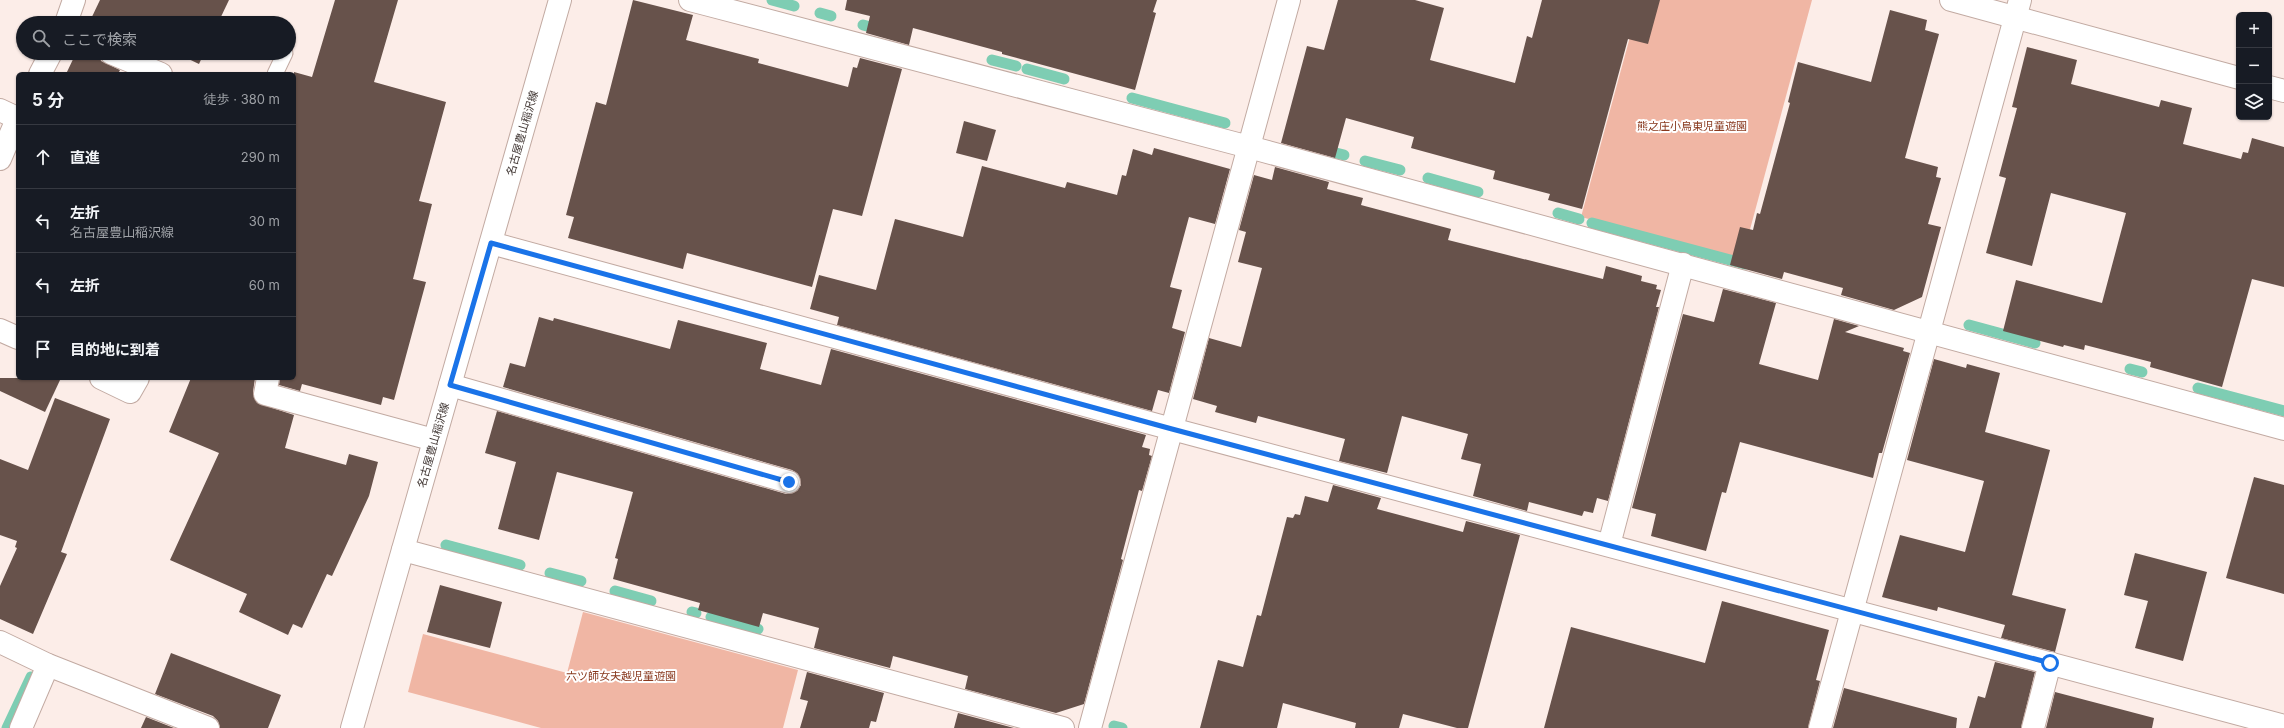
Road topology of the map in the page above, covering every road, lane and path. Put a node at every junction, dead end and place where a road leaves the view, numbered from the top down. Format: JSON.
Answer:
{"nodes":[{"id":1,"x":74,"y":0,"type":"edge"},
{"id":2,"x":560,"y":0,"type":"edge"},
{"id":3,"x":690,"y":0,"type":"edge"},
{"id":4,"x":1288,"y":0,"type":"edge"},
{"id":5,"x":1951,"y":0,"type":"edge"},
{"id":6,"x":2018,"y":9,"type":"edge"},
{"id":7,"x":68,"y":16,"type":"edge"},
{"id":8,"x":47,"y":60,"type":"edge"},
{"id":9,"x":128,"y":60,"type":"edge"},
{"id":10,"x":282,"y":60,"type":"edge"},
{"id":11,"x":41,"y":72,"type":"edge"},
{"id":12,"x":157,"y":72,"type":"edge"},
{"id":13,"x":276,"y":72,"type":"edge"},
{"id":14,"x":2236,"y":77,"type":"edge"},
{"id":15,"x":2272,"y":88,"type":"edge"},
{"id":16,"x":2284,"y":91,"type":"edge"},
{"id":17,"x":12,"y":115,"type":"edge"},
{"id":18,"x":1249,"y":147,"type":"junction"},
{"id":19,"x":0,"y":159,"type":"edge"},
{"id":20,"x":491,"y":243,"type":"junction"},
{"id":21,"x":1683,"y":264,"type":"junction"},
{"id":22,"x":0,"y":330,"type":"edge"},
{"id":23,"x":1930,"y":331,"type":"junction"},
{"id":24,"x":16,"y":337,"type":"edge"},
{"id":25,"x":105,"y":380,"type":"edge"},
{"id":26,"x":137,"y":380,"type":"edge"},
{"id":27,"x":268,"y":380,"type":"edge"},
{"id":28,"x":450,"y":385,"type":"junction"},
{"id":29,"x":2284,"y":428,"type":"edge"},
{"id":30,"x":1172,"y":429,"type":"junction"},
{"id":31,"x":434,"y":440,"type":"junction"},
{"id":32,"x":789,"y":482,"type":"dead end"},
{"id":33,"x":1609,"y":545,"type":"junction"},
{"id":34,"x":403,"y":550,"type":"junction"},
{"id":35,"x":1852,"y":610,"type":"junction"},
{"id":36,"x":0,"y":642,"type":"edge"},
{"id":37,"x":2050,"y":663,"type":"junction"},
{"id":38,"x":48,"y":665,"type":"junction"},
{"id":39,"x":2284,"y":726,"type":"edge"},
{"id":40,"x":21,"y":728,"type":"edge"},
{"id":41,"x":208,"y":728,"type":"edge"},
{"id":42,"x":352,"y":728,"type":"edge"},
{"id":43,"x":1063,"y":728,"type":"edge"},
{"id":44,"x":1090,"y":728,"type":"edge"},
{"id":45,"x":1820,"y":728,"type":"edge"},
{"id":46,"x":2033,"y":728,"type":"edge"}],
"edges":[{"from":1,"to":7,"type":"street"},
{"from":2,"to":20,"type":"street","name":"名古屋豊山稲沢線"},
{"from":3,"to":18,"type":"street"},
{"from":4,"to":18,"type":"street"},
{"from":5,"to":6,"type":"street"},
{"from":6,"to":14,"type":"street"},
{"from":6,"to":23,"type":"street"},
{"from":8,"to":11,"type":"street"},
{"from":9,"to":12,"type":"street"},
{"from":10,"to":13,"type":"lane"},
{"from":15,"to":16,"type":"street"},
{"from":17,"to":19,"type":"street"},
{"from":18,"to":21,"type":"street"},
{"from":18,"to":30,"type":"street"},
{"from":20,"to":28,"type":"street","name":"名古屋豊山稲沢線"},
{"from":20,"to":30,"type":"street"},
{"from":21,"to":23,"type":"street"},
{"from":21,"to":33,"type":"street"},
{"from":22,"to":24,"type":"street"},
{"from":23,"to":29,"type":"street"},
{"from":23,"to":35,"type":"street"},
{"from":25,"to":26,"type":"street"},
{"from":27,"to":31,"type":"street"},
{"from":28,"to":31,"type":"street","name":"名古屋豊山稲沢線"},
{"from":28,"to":32,"type":"street"},
{"from":30,"to":33,"type":"street"},
{"from":30,"to":44,"type":"street"},
{"from":31,"to":34,"type":"street","name":"名古屋豊山稲沢線"},
{"from":33,"to":35,"type":"street"},
{"from":34,"to":42,"type":"street","name":"名古屋豊山稲沢線"},
{"from":34,"to":43,"type":"street"},
{"from":35,"to":37,"type":"street"},
{"from":35,"to":45,"type":"street"},
{"from":36,"to":38,"type":"street"},
{"from":37,"to":39,"type":"street"},
{"from":37,"to":46,"type":"street"},
{"from":38,"to":40,"type":"street"},
{"from":38,"to":41,"type":"street"}]}
